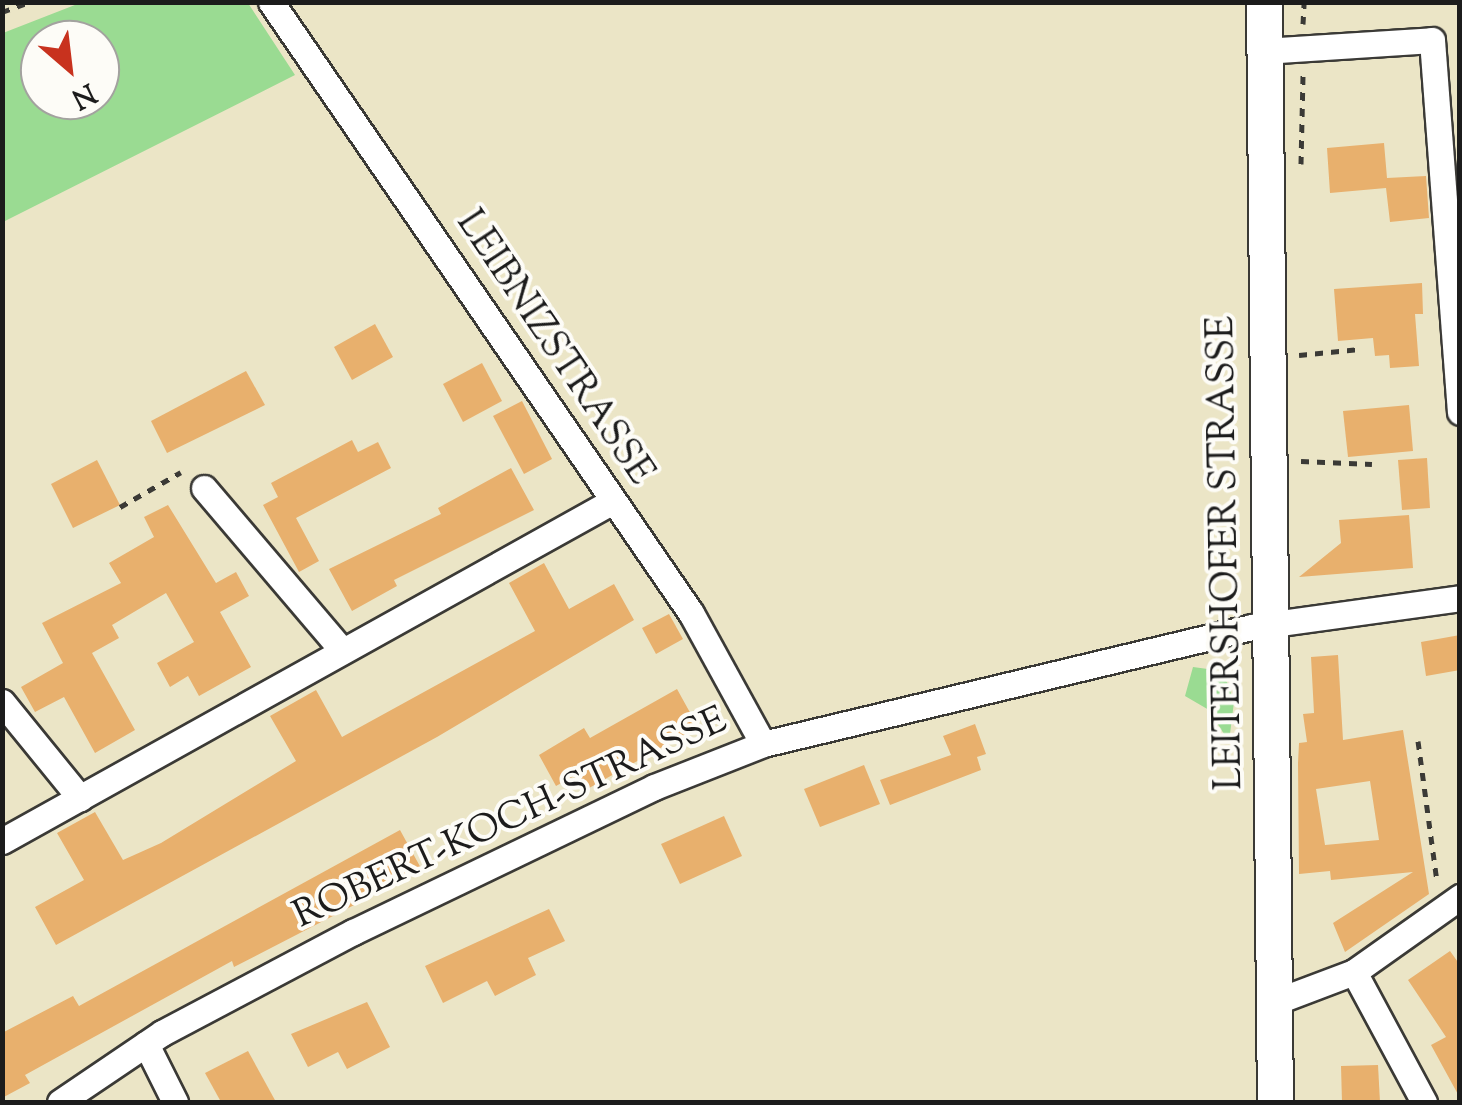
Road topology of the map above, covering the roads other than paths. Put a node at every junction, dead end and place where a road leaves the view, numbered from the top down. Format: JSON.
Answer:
{"nodes":[{"id":1,"x":271,"y":2,"type":"edge"},
{"id":2,"x":1264,"y":2,"type":"edge"},
{"id":3,"x":1264,"y":51,"type":"junction"},
{"id":4,"x":1460,"y":412,"type":"edge"},
{"id":5,"x":204,"y":488,"type":"dead end"},
{"id":6,"x":611,"y":502,"type":"junction"},
{"id":7,"x":1460,"y":598,"type":"edge"},
{"id":8,"x":1274,"y":624,"type":"junction"},
{"id":9,"x":342,"y":650,"type":"junction"},
{"id":10,"x":2,"y":702,"type":"edge"},
{"id":11,"x":763,"y":744,"type":"junction"},
{"id":12,"x":80,"y":798,"type":"junction"},
{"id":13,"x":2,"y":840,"type":"edge"},
{"id":14,"x":1450,"y":904,"type":"edge"},
{"id":15,"x":1354,"y":972,"type":"junction"},
{"id":16,"x":1272,"y":1003,"type":"junction"},
{"id":17,"x":146,"y":1044,"type":"junction"},
{"id":18,"x":60,"y":1102,"type":"edge"},
{"id":19,"x":175,"y":1102,"type":"edge"},
{"id":20,"x":1275,"y":1102,"type":"edge"},
{"id":21,"x":1424,"y":1102,"type":"edge"}],
"edges":[{"from":1,"to":6,"type":"street","name":"LEIBNIZSTRASSE"},
{"from":2,"to":3,"type":"street","name":"LEITERSHOFER STRASSE"},
{"from":3,"to":4,"type":"street"},
{"from":3,"to":8,"type":"street","name":"LEITERSHOFER STRASSE"},
{"from":5,"to":9,"type":"street"},
{"from":6,"to":9,"type":"street"},
{"from":6,"to":11,"type":"street","name":"LEIBNIZSTRASSE"},
{"from":7,"to":8,"type":"street","name":"ROBERT-KOCH-STRASSE"},
{"from":8,"to":11,"type":"street","name":"ROBERT-KOCH-STRASSE"},
{"from":8,"to":16,"type":"street","name":"LEITERSHOFER STRASSE"},
{"from":9,"to":12,"type":"street"},
{"from":10,"to":12,"type":"street"},
{"from":11,"to":17,"type":"street","name":"ROBERT-KOCH-STRASSE"},
{"from":12,"to":13,"type":"street"},
{"from":14,"to":15,"type":"street"},
{"from":15,"to":16,"type":"street"},
{"from":15,"to":21,"type":"street"},
{"from":16,"to":20,"type":"street","name":"LEITERSHOFER STRASSE"},
{"from":17,"to":18,"type":"street","name":"ROBERT-KOCH-STRASSE"},
{"from":17,"to":19,"type":"street"}]}
